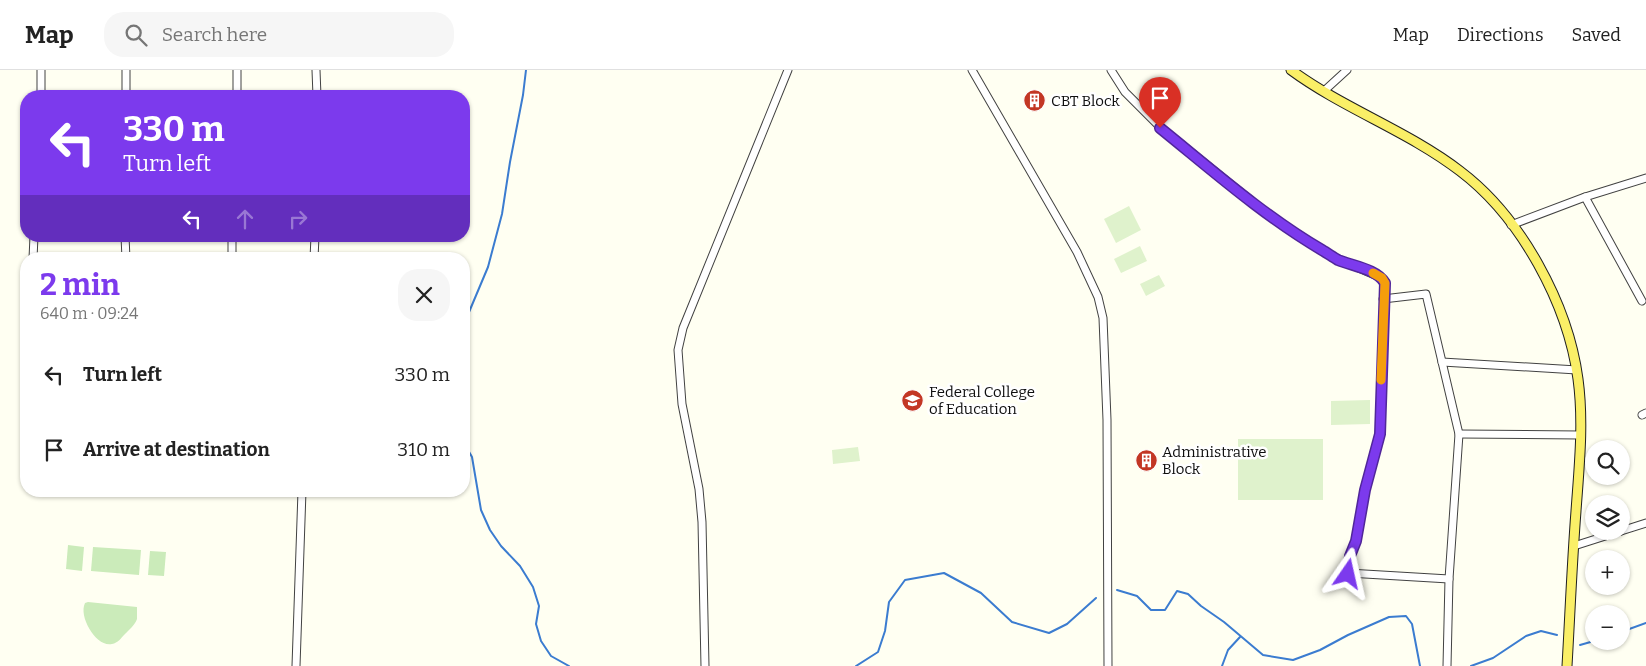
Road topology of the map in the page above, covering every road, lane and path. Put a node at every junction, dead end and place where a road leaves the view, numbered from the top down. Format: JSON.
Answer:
{"nodes":[{"id":1,"x":41,"y":70,"type":"edge"},
{"id":2,"x":126,"y":70,"type":"edge"},
{"id":3,"x":237,"y":70,"type":"edge"},
{"id":4,"x":316,"y":70,"type":"edge"},
{"id":5,"x":788,"y":70,"type":"edge"},
{"id":6,"x":972,"y":70,"type":"edge"},
{"id":7,"x":1111,"y":70,"type":"edge"},
{"id":8,"x":1291,"y":70,"type":"edge"},
{"id":9,"x":1347,"y":70,"type":"edge"},
{"id":10,"x":41,"y":90,"type":"edge"},
{"id":11,"x":126,"y":90,"type":"edge"},
{"id":12,"x":237,"y":90,"type":"edge"},
{"id":13,"x":317,"y":90,"type":"edge"},
{"id":14,"x":1324,"y":91,"type":"junction"},
{"id":15,"x":1646,"y":178,"type":"edge"},
{"id":16,"x":1585,"y":198,"type":"junction"},
{"id":17,"x":1511,"y":225,"type":"junction"},
{"id":18,"x":1383,"y":299,"type":"junction"},
{"id":19,"x":1642,"y":301,"type":"dead end"},
{"id":20,"x":1442,"y":362,"type":"junction"},
{"id":21,"x":1577,"y":370,"type":"junction"},
{"id":22,"x":1459,"y":434,"type":"junction"},
{"id":23,"x":1580,"y":435,"type":"junction"},
{"id":24,"x":302,"y":497,"type":"edge"},
{"id":25,"x":1646,"y":524,"type":"edge"},
{"id":26,"x":1630,"y":528,"type":"edge"},
{"id":27,"x":1593,"y":540,"type":"edge"},
{"id":28,"x":1574,"y":546,"type":"junction"},
{"id":29,"x":1448,"y":579,"type":"junction"},
{"id":30,"x":296,"y":666,"type":"edge"},
{"id":31,"x":705,"y":666,"type":"edge"},
{"id":32,"x":1108,"y":666,"type":"edge"},
{"id":33,"x":1448,"y":666,"type":"edge"},
{"id":34,"x":1567,"y":666,"type":"edge"}],
"edges":[{"from":1,"to":10,"type":"street"},
{"from":2,"to":11,"type":"street"},
{"from":3,"to":12,"type":"street"},
{"from":4,"to":13,"type":"street"},
{"from":5,"to":31,"type":"street"},
{"from":6,"to":32,"type":"street"},
{"from":7,"to":18,"type":"street"},
{"from":8,"to":14,"type":"main road"},
{"from":9,"to":14,"type":"street"},
{"from":14,"to":17,"type":"main road"},
{"from":15,"to":16,"type":"street"},
{"from":16,"to":17,"type":"street"},
{"from":16,"to":19,"type":"street"},
{"from":17,"to":21,"type":"main road"},
{"from":18,"to":20,"type":"street"},
{"from":18,"to":29,"type":"street"},
{"from":20,"to":21,"type":"street"},
{"from":20,"to":22,"type":"street"},
{"from":21,"to":23,"type":"main road"},
{"from":22,"to":23,"type":"street"},
{"from":22,"to":29,"type":"street"},
{"from":23,"to":28,"type":"main road"},
{"from":24,"to":30,"type":"street"},
{"from":25,"to":26,"type":"street"},
{"from":27,"to":28,"type":"street"},
{"from":28,"to":34,"type":"main road"},
{"from":29,"to":33,"type":"street"}]}
